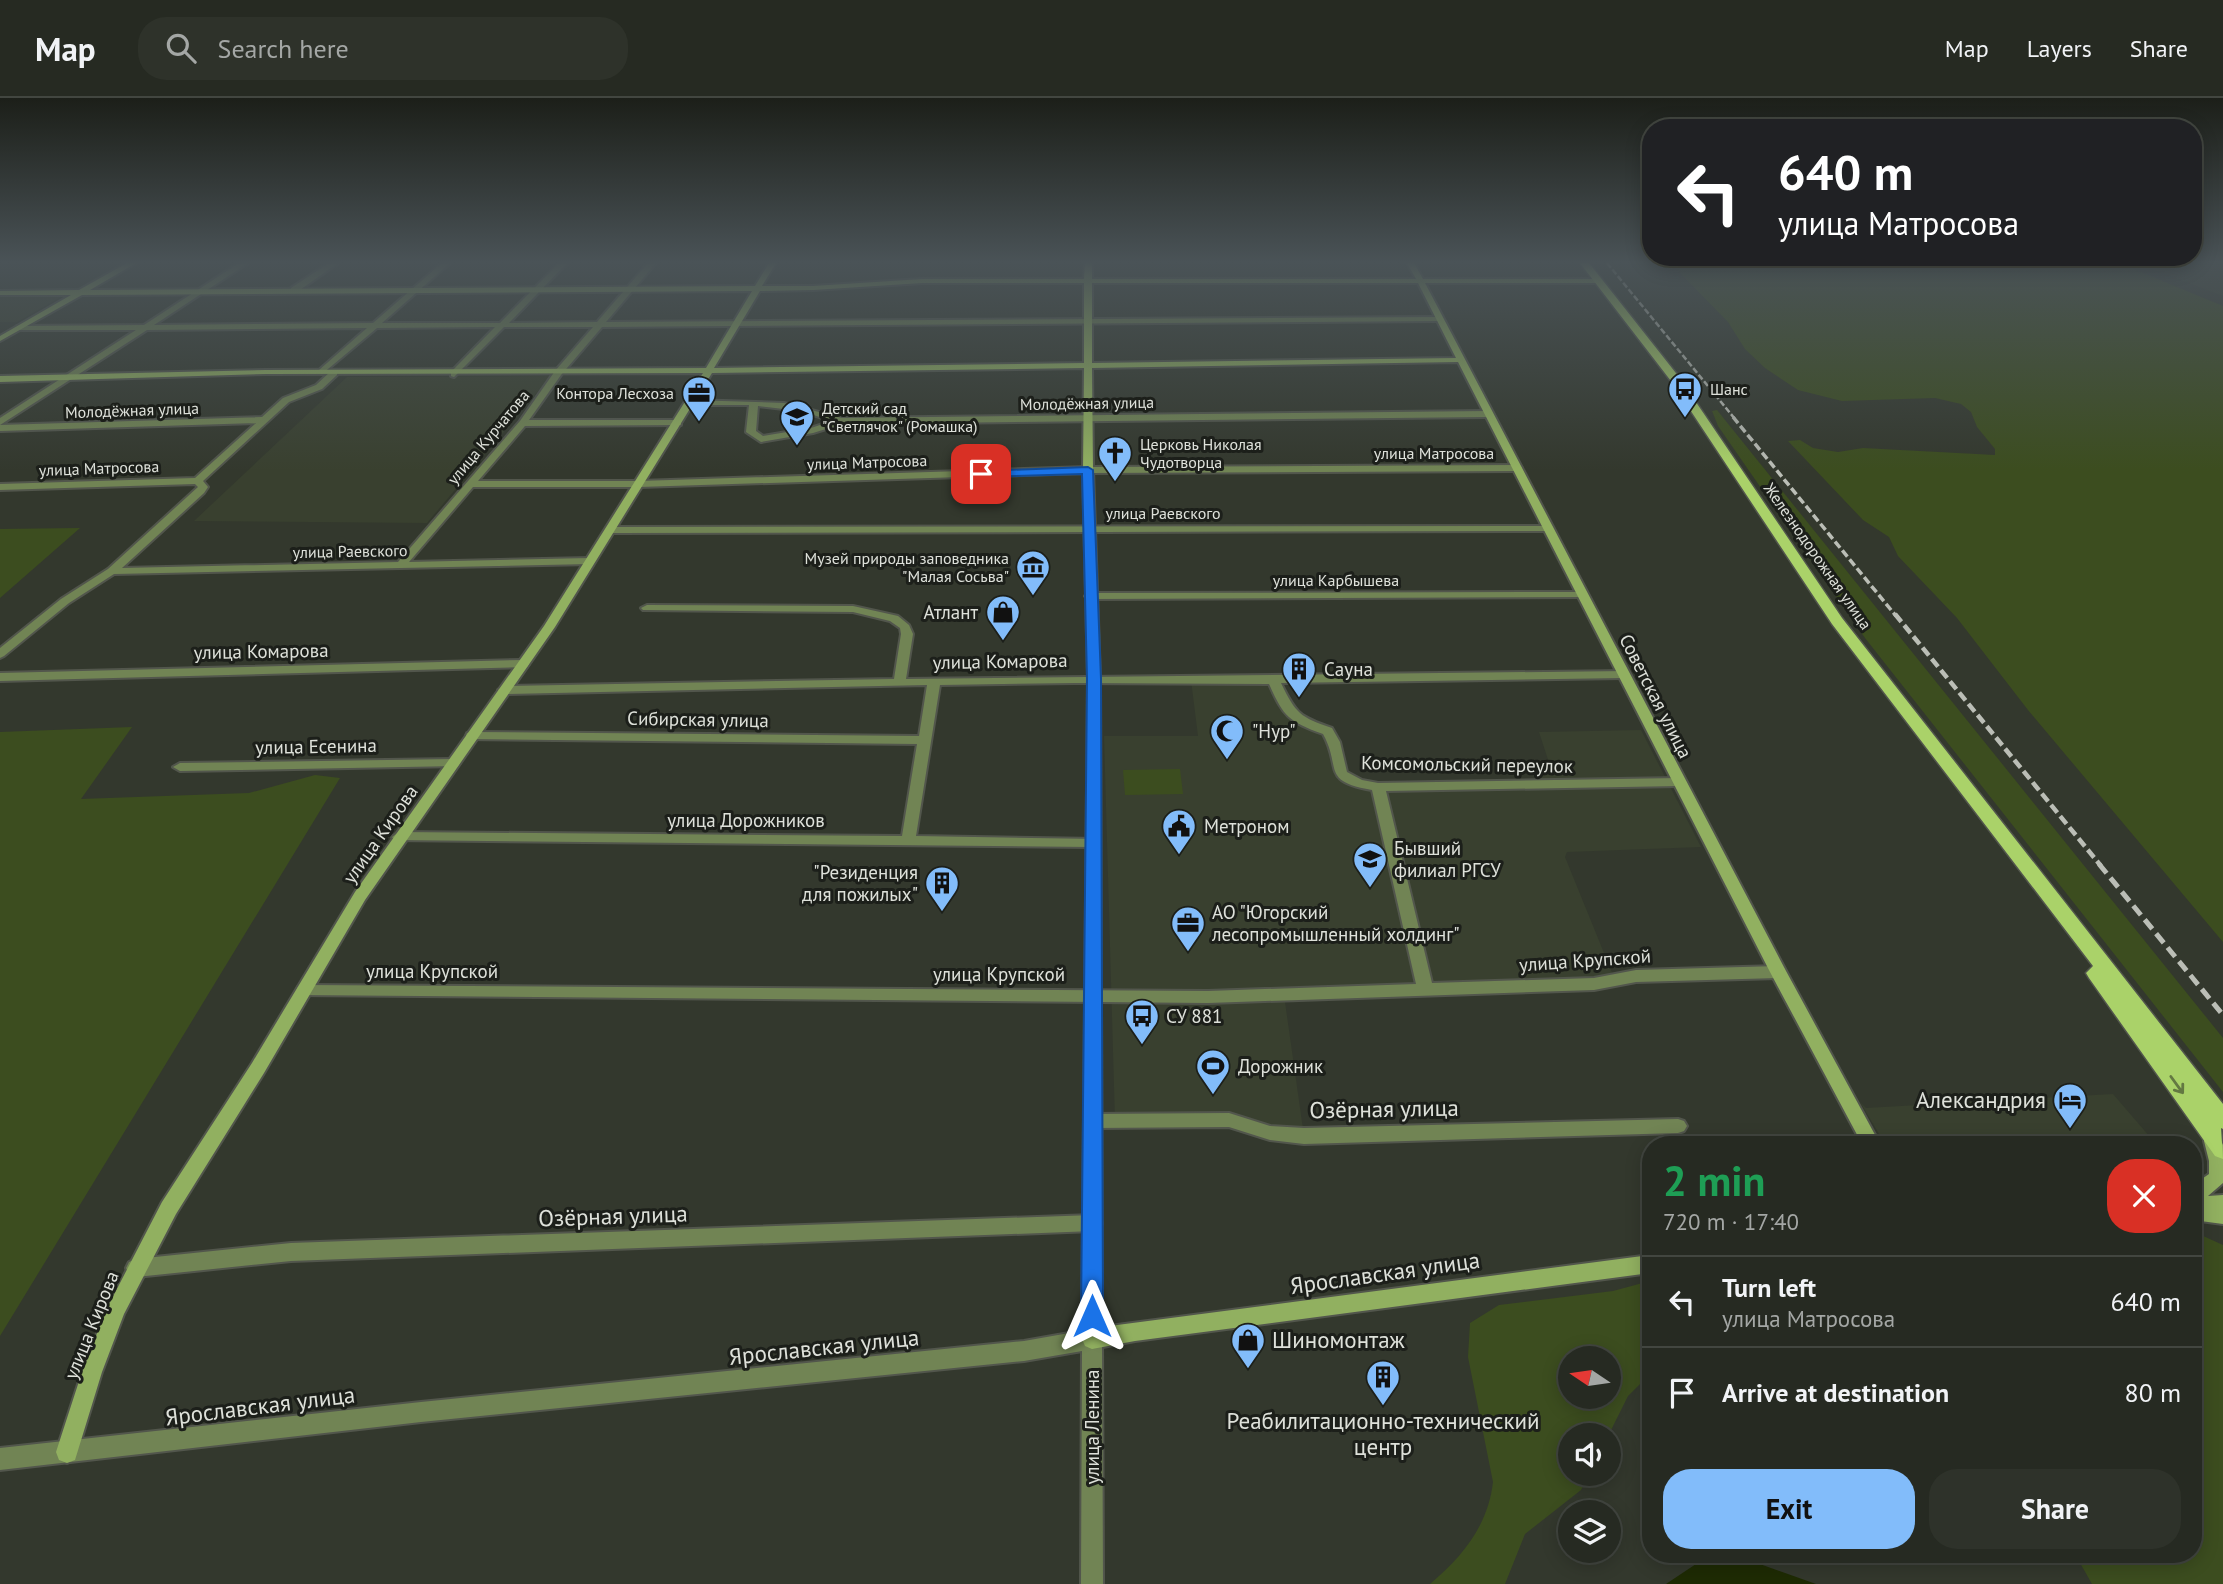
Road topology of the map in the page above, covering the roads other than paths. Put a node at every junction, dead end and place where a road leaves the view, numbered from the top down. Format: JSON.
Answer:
{"nodes":[{"id":1,"x":136,"y":332,"type":"edge"},
{"id":2,"x":367,"y":332,"type":"edge"},
{"id":3,"x":495,"y":332,"type":"edge"},
{"id":4,"x":593,"y":332,"type":"edge"},
{"id":5,"x":733,"y":332,"type":"edge"},
{"id":6,"x":1087,"y":332,"type":"edge"},
{"id":7,"x":1446,"y":332,"type":"edge"},
{"id":8,"x":1638,"y":332,"type":"edge"},
{"id":9,"x":1460,"y":360,"type":"junction"},
{"id":10,"x":1087,"y":365,"type":"junction"},
{"id":11,"x":321,"y":372,"type":"junction"},
{"id":12,"x":710,"y":372,"type":"junction"},
{"id":13,"x":334,"y":373,"type":"junction"},
{"id":14,"x":454,"y":373,"type":"junction"},
{"id":15,"x":558,"y":373,"type":"junction"},
{"id":16,"x":65,"y":377,"type":"junction"},
{"id":17,"x":0,"y":379,"type":"edge"},
{"id":18,"x":690,"y":403,"type":"junction"},
{"id":19,"x":754,"y":403,"type":"junction"},
{"id":20,"x":1488,"y":414,"type":"junction"},
{"id":21,"x":1087,"y":416,"type":"junction"},
{"id":22,"x":264,"y":420,"type":"junction"},
{"id":23,"x":841,"y":421,"type":"junction"},
{"id":24,"x":0,"y":422,"type":"edge"},
{"id":25,"x":523,"y":423,"type":"junction"},
{"id":26,"x":678,"y":423,"type":"junction"},
{"id":27,"x":0,"y":428,"type":"edge"},
{"id":28,"x":1517,"y":468,"type":"junction"},
{"id":29,"x":1088,"y":470,"type":"junction"},
{"id":30,"x":198,"y":481,"type":"junction"},
{"id":31,"x":471,"y":484,"type":"junction"},
{"id":32,"x":639,"y":484,"type":"junction"},
{"id":33,"x":0,"y":487,"type":"edge"},
{"id":34,"x":1089,"y":529,"type":"junction"},
{"id":35,"x":1548,"y":529,"type":"junction"},
{"id":36,"x":610,"y":530,"type":"junction"},
{"id":37,"x":590,"y":561,"type":"junction"},
{"id":38,"x":400,"y":565,"type":"junction"},
{"id":39,"x":112,"y":571,"type":"junction"},
{"id":40,"x":1582,"y":595,"type":"junction"},
{"id":41,"x":1091,"y":596,"type":"junction"},
{"id":42,"x":648,"y":608,"type":"dead end"},
{"id":43,"x":0,"y":654,"type":"edge"},
{"id":44,"x":523,"y":664,"type":"junction"},
{"id":45,"x":1623,"y":674,"type":"junction"},
{"id":46,"x":0,"y":677,"type":"edge"},
{"id":47,"x":1094,"y":679,"type":"junction"},
{"id":48,"x":1273,"y":680,"type":"junction"},
{"id":49,"x":899,"y":682,"type":"junction"},
{"id":50,"x":934,"y":682,"type":"junction"},
{"id":51,"x":504,"y":690,"type":"junction"},
{"id":52,"x":472,"y":736,"type":"junction"},
{"id":53,"x":924,"y":740,"type":"junction"},
{"id":54,"x":453,"y":763,"type":"junction"},
{"id":55,"x":180,"y":767,"type":"dead end"},
{"id":56,"x":1679,"y":782,"type":"junction"},
{"id":57,"x":1378,"y":787,"type":"junction"},
{"id":58,"x":399,"y":837,"type":"junction"},
{"id":59,"x":908,"y":840,"type":"junction"},
{"id":60,"x":1093,"y":842,"type":"junction"},
{"id":61,"x":1778,"y":972,"type":"junction"},
{"id":62,"x":1426,"y":989,"type":"junction"},
{"id":63,"x":304,"y":991,"type":"junction"},
{"id":64,"x":1094,"y":995,"type":"junction"},
{"id":65,"x":1093,"y":1121,"type":"junction"},
{"id":66,"x":2214,"y":1122,"type":"edge"},
{"id":67,"x":1678,"y":1126,"type":"dead end"},
{"id":68,"x":1867,"y":1136,"type":"edge"},
{"id":69,"x":2223,"y":1149,"type":"edge"},
{"id":70,"x":2202,"y":1190,"type":"edge"},
{"id":71,"x":2223,"y":1203,"type":"edge"},
{"id":72,"x":2202,"y":1204,"type":"edge"},
{"id":73,"x":2202,"y":1213,"type":"edge"},
{"id":74,"x":2223,"y":1216,"type":"edge"},
{"id":75,"x":1093,"y":1223,"type":"junction"},
{"id":76,"x":1642,"y":1265,"type":"edge"},
{"id":77,"x":136,"y":1268,"type":"junction"},
{"id":78,"x":1092,"y":1339,"type":"junction"},
{"id":79,"x":67,"y":1452,"type":"junction"},
{"id":80,"x":0,"y":1459,"type":"edge"},
{"id":81,"x":1093,"y":1584,"type":"edge"}],
"edges":[{"from":1,"to":16,"type":"street"},
{"from":2,"to":11,"type":"street"},
{"from":3,"to":14,"type":"street"},
{"from":4,"to":15,"type":"street","name":"улица Курчатова"},
{"from":5,"to":12,"type":"street","name":"улица Кирова"},
{"from":6,"to":10,"type":"street","name":"улица Ленина"},
{"from":7,"to":9,"type":"street","name":"Советская улица"},
{"from":8,"to":66,"type":"main road","name":"Железнодорожная улица"},
{"from":9,"to":10,"type":"street"},
{"from":9,"to":20,"type":"street","name":"Советская улица"},
{"from":10,"to":12,"type":"street"},
{"from":10,"to":21,"type":"street","name":"улица Ленина"},
{"from":11,"to":13,"type":"street"},
{"from":11,"to":16,"type":"street"},
{"from":12,"to":15,"type":"street"},
{"from":12,"to":18,"type":"street","name":"улица Кирова"},
{"from":13,"to":14,"type":"street"},
{"from":13,"to":22,"type":"street"},
{"from":14,"to":15,"type":"street"},
{"from":15,"to":25,"type":"street","name":"улица Курчатова"},
{"from":16,"to":17,"type":"street"},
{"from":16,"to":24,"type":"street"},
{"from":18,"to":19,"type":"street","name":"Молодёжная улица"},
{"from":18,"to":26,"type":"street","name":"улица Кирова"},
{"from":19,"to":23,"type":"street","name":"Молодёжная улица"},
{"from":19,"to":23,"type":"street"},
{"from":20,"to":21,"type":"street","name":"Молодёжная улица"},
{"from":20,"to":28,"type":"street","name":"Советская улица"},
{"from":21,"to":23,"type":"street","name":"Молодёжная улица"},
{"from":21,"to":29,"type":"street","name":"улица Ленина"},
{"from":22,"to":27,"type":"street","name":"Молодёжная улица"},
{"from":22,"to":30,"type":"street"},
{"from":25,"to":26,"type":"street"},
{"from":25,"to":31,"type":"street","name":"улица Курчатова"},
{"from":26,"to":32,"type":"street","name":"улица Кирова"},
{"from":28,"to":29,"type":"street","name":"улица Матросова"},
{"from":28,"to":35,"type":"street","name":"Советская улица"},
{"from":29,"to":32,"type":"street","name":"улица Матросова"},
{"from":29,"to":34,"type":"street","name":"улица Ленина"},
{"from":30,"to":33,"type":"street","name":"улица Матросова"},
{"from":30,"to":39,"type":"street"},
{"from":31,"to":32,"type":"street","name":"улица Матросова"},
{"from":31,"to":38,"type":"street","name":"улица Курчатова"},
{"from":32,"to":36,"type":"street","name":"улица Кирова"},
{"from":34,"to":35,"type":"street","name":"улица Раевского"},
{"from":34,"to":36,"type":"street","name":"улица Раевского"},
{"from":34,"to":41,"type":"street","name":"улица Ленина"},
{"from":35,"to":40,"type":"street","name":"Советская улица"},
{"from":36,"to":37,"type":"street","name":"улица Кирова"},
{"from":37,"to":38,"type":"street","name":"улица Раевского"},
{"from":37,"to":44,"type":"street","name":"улица Кирова"},
{"from":38,"to":39,"type":"street","name":"улица Раевского"},
{"from":39,"to":43,"type":"street"},
{"from":40,"to":41,"type":"street","name":"улица Карбышева"},
{"from":40,"to":45,"type":"street","name":"Советская улица"},
{"from":41,"to":47,"type":"street","name":"улица Ленина"},
{"from":42,"to":49,"type":"street"},
{"from":44,"to":46,"type":"street","name":"улица Комарова"},
{"from":44,"to":51,"type":"street","name":"улица Кирова"},
{"from":45,"to":48,"type":"street","name":"улица Комарова"},
{"from":45,"to":56,"type":"street","name":"Советская улица"},
{"from":47,"to":48,"type":"street","name":"улица Комарова"},
{"from":47,"to":50,"type":"street","name":"улица Комарова"},
{"from":47,"to":60,"type":"street","name":"улица Ленина"},
{"from":48,"to":57,"type":"street","name":"Комсомольский переулок"},
{"from":49,"to":50,"type":"street","name":"улица Комарова"},
{"from":49,"to":51,"type":"street","name":"улица Комарова"},
{"from":50,"to":53,"type":"street"},
{"from":51,"to":52,"type":"street","name":"улица Кирова"},
{"from":52,"to":53,"type":"street","name":"Сибирская улица"},
{"from":52,"to":54,"type":"street","name":"улица Кирова"},
{"from":53,"to":59,"type":"street"},
{"from":54,"to":55,"type":"street","name":"улица Есенина"},
{"from":54,"to":58,"type":"street","name":"улица Кирова"},
{"from":56,"to":57,"type":"street","name":"Комсомольский переулок"},
{"from":56,"to":61,"type":"street","name":"Советская улица"},
{"from":57,"to":62,"type":"street"},
{"from":58,"to":59,"type":"street","name":"улица Дорожников"},
{"from":58,"to":63,"type":"street","name":"улица Кирова"},
{"from":59,"to":60,"type":"street","name":"улица Дорожников"},
{"from":60,"to":64,"type":"street","name":"улица Ленина"},
{"from":61,"to":62,"type":"street","name":"улица Крупской"},
{"from":61,"to":68,"type":"street","name":"Советская улица"},
{"from":62,"to":64,"type":"street","name":"улица Крупской"},
{"from":63,"to":64,"type":"street","name":"улица Крупской"},
{"from":63,"to":77,"type":"street","name":"улица Кирова"},
{"from":64,"to":65,"type":"street","name":"улица Ленина"},
{"from":65,"to":67,"type":"street","name":"Озёрная улица"},
{"from":65,"to":75,"type":"street","name":"улица Ленина"},
{"from":66,"to":69,"type":"main road","name":"Железнодорожная улица"},
{"from":66,"to":70,"type":"street"},
{"from":71,"to":72,"type":"street"},
{"from":73,"to":74,"type":"street"},
{"from":75,"to":77,"type":"street","name":"Озёрная улица"},
{"from":75,"to":78,"type":"street","name":"улица Ленина"},
{"from":76,"to":78,"type":"street","name":"Ярославская улица"},
{"from":77,"to":79,"type":"street","name":"улица Кирова"},
{"from":78,"to":79,"type":"street","name":"Ярославская улица"},
{"from":78,"to":81,"type":"street","name":"улица Ленина"},
{"from":79,"to":80,"type":"street","name":"Ярославская улица"}]}
